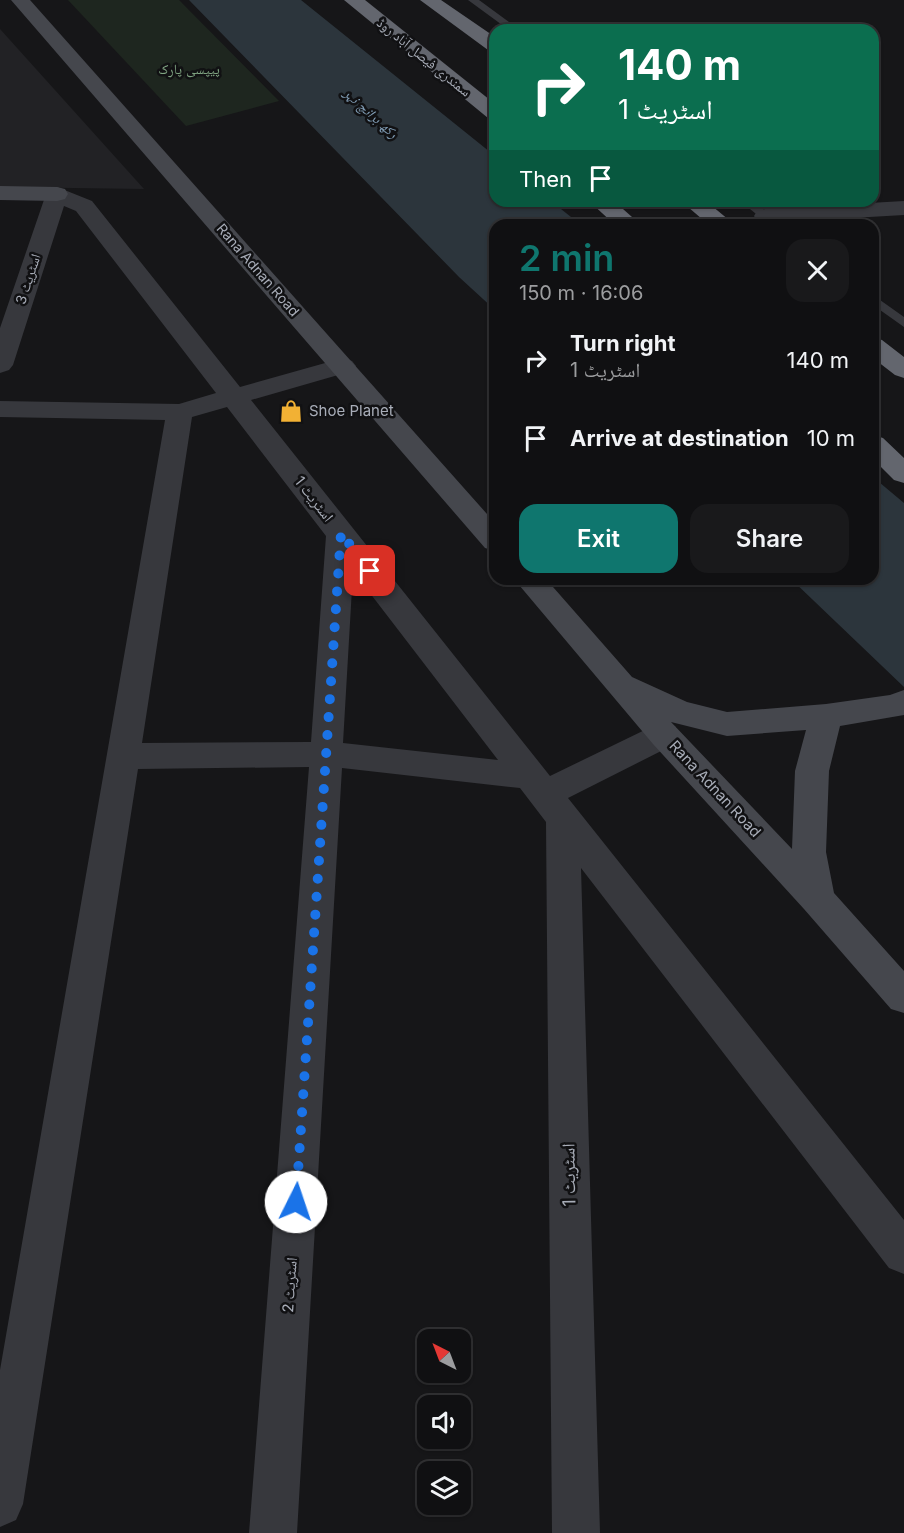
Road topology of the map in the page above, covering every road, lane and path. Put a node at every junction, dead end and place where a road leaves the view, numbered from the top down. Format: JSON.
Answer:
{"nodes":[{"id":1,"x":20,"y":0,"type":"edge"},
{"id":2,"x":353,"y":0,"type":"edge"},
{"id":3,"x":429,"y":0,"type":"edge"},
{"id":4,"x":473,"y":0,"type":"edge"},
{"id":5,"x":507,"y":24,"type":"edge"},
{"id":6,"x":489,"y":42,"type":"edge"},
{"id":7,"x":489,"y":109,"type":"edge"},
{"id":8,"x":0,"y":193,"type":"edge"},
{"id":9,"x":57,"y":194,"type":"junction"},
{"id":10,"x":607,"y":207,"type":"edge"},
{"id":11,"x":700,"y":207,"type":"edge"},
{"id":12,"x":754,"y":207,"type":"edge"},
{"id":13,"x":904,"y":208,"type":"edge"},
{"id":14,"x":622,"y":219,"type":"edge"},
{"id":15,"x":715,"y":219,"type":"edge"},
{"id":16,"x":770,"y":219,"type":"edge"},
{"id":17,"x":782,"y":219,"type":"edge"},
{"id":18,"x":879,"y":304,"type":"edge"},
{"id":19,"x":904,"y":323,"type":"edge"},
{"id":20,"x":879,"y":350,"type":"edge"},
{"id":21,"x":0,"y":365,"type":"edge"},
{"id":22,"x":343,"y":366,"type":"junction"},
{"id":23,"x":904,"y":370,"type":"edge"},
{"id":24,"x":234,"y":397,"type":"junction"},
{"id":25,"x":0,"y":409,"type":"edge"},
{"id":26,"x":180,"y":412,"type":"junction"},
{"id":27,"x":879,"y":427,"type":"edge"},
{"id":28,"x":904,"y":447,"type":"edge"},
{"id":29,"x":879,"y":450,"type":"edge"},
{"id":30,"x":904,"y":474,"type":"edge"},
{"id":31,"x":341,"y":533,"type":"junction"},
{"id":32,"x":489,"y":534,"type":"edge"},
{"id":33,"x":534,"y":585,"type":"edge"},
{"id":34,"x":620,"y":683,"type":"junction"},
{"id":35,"x":899,"y":704,"type":"edge"},
{"id":36,"x":826,"y":716,"type":"junction"},
{"id":37,"x":664,"y":735,"type":"junction"},
{"id":38,"x":326,"y":754,"type":"junction"},
{"id":39,"x":123,"y":756,"type":"junction"},
{"id":40,"x":546,"y":795,"type":"junction"},
{"id":41,"x":818,"y":899,"type":"junction"},
{"id":42,"x":904,"y":997,"type":"edge"},
{"id":43,"x":904,"y":1253,"type":"edge"},
{"id":44,"x":0,"y":1504,"type":"edge"},
{"id":45,"x":273,"y":1533,"type":"edge"},
{"id":46,"x":576,"y":1533,"type":"edge"}],
"edges":[{"from":1,"to":22,"type":"street","name":"Rana Adnan Road"},
{"from":2,"to":7,"type":"highway","name":"سمندری فیصل آباد روڈ"},
{"from":3,"to":6,"type":"highway"},
{"from":4,"to":5,"type":"lane"},
{"from":8,"to":9,"type":"street"},
{"from":9,"to":21,"type":"street","name":"اسٹریٹ 3"},
{"from":9,"to":24,"type":"street","name":"اسٹریٹ 1"},
{"from":10,"to":14,"type":"highway"},
{"from":11,"to":15,"type":"highway"},
{"from":12,"to":16,"type":"lane"},
{"from":13,"to":17,"type":"street"},
{"from":18,"to":19,"type":"lane"},
{"from":20,"to":23,"type":"highway"},
{"from":22,"to":24,"type":"street"},
{"from":22,"to":32,"type":"street","name":"Rana Adnan Road"},
{"from":24,"to":26,"type":"street"},
{"from":24,"to":31,"type":"street","name":"اسٹریٹ 1"},
{"from":25,"to":26,"type":"street"},
{"from":26,"to":39,"type":"street"},
{"from":27,"to":28,"type":"highway"},
{"from":29,"to":30,"type":"highway"},
{"from":31,"to":38,"type":"street","name":"اسٹریٹ 2"},
{"from":31,"to":40,"type":"street","name":"اسٹریٹ 1"},
{"from":33,"to":34,"type":"street","name":"Rana Adnan Road"},
{"from":34,"to":36,"type":"street"},
{"from":34,"to":37,"type":"street","name":"Rana Adnan Road"},
{"from":35,"to":36,"type":"street"},
{"from":36,"to":41,"type":"street"},
{"from":37,"to":40,"type":"street"},
{"from":37,"to":41,"type":"street","name":"Rana Adnan Road"},
{"from":38,"to":39,"type":"street"},
{"from":38,"to":40,"type":"street"},
{"from":38,"to":45,"type":"street","name":"اسٹریٹ 2"},
{"from":39,"to":44,"type":"street"},
{"from":40,"to":43,"type":"street","name":"اسٹریٹ 1"},
{"from":40,"to":46,"type":"street","name":"اسٹریٹ 1"},
{"from":41,"to":42,"type":"street","name":"Rana Adnan Road"}]}
